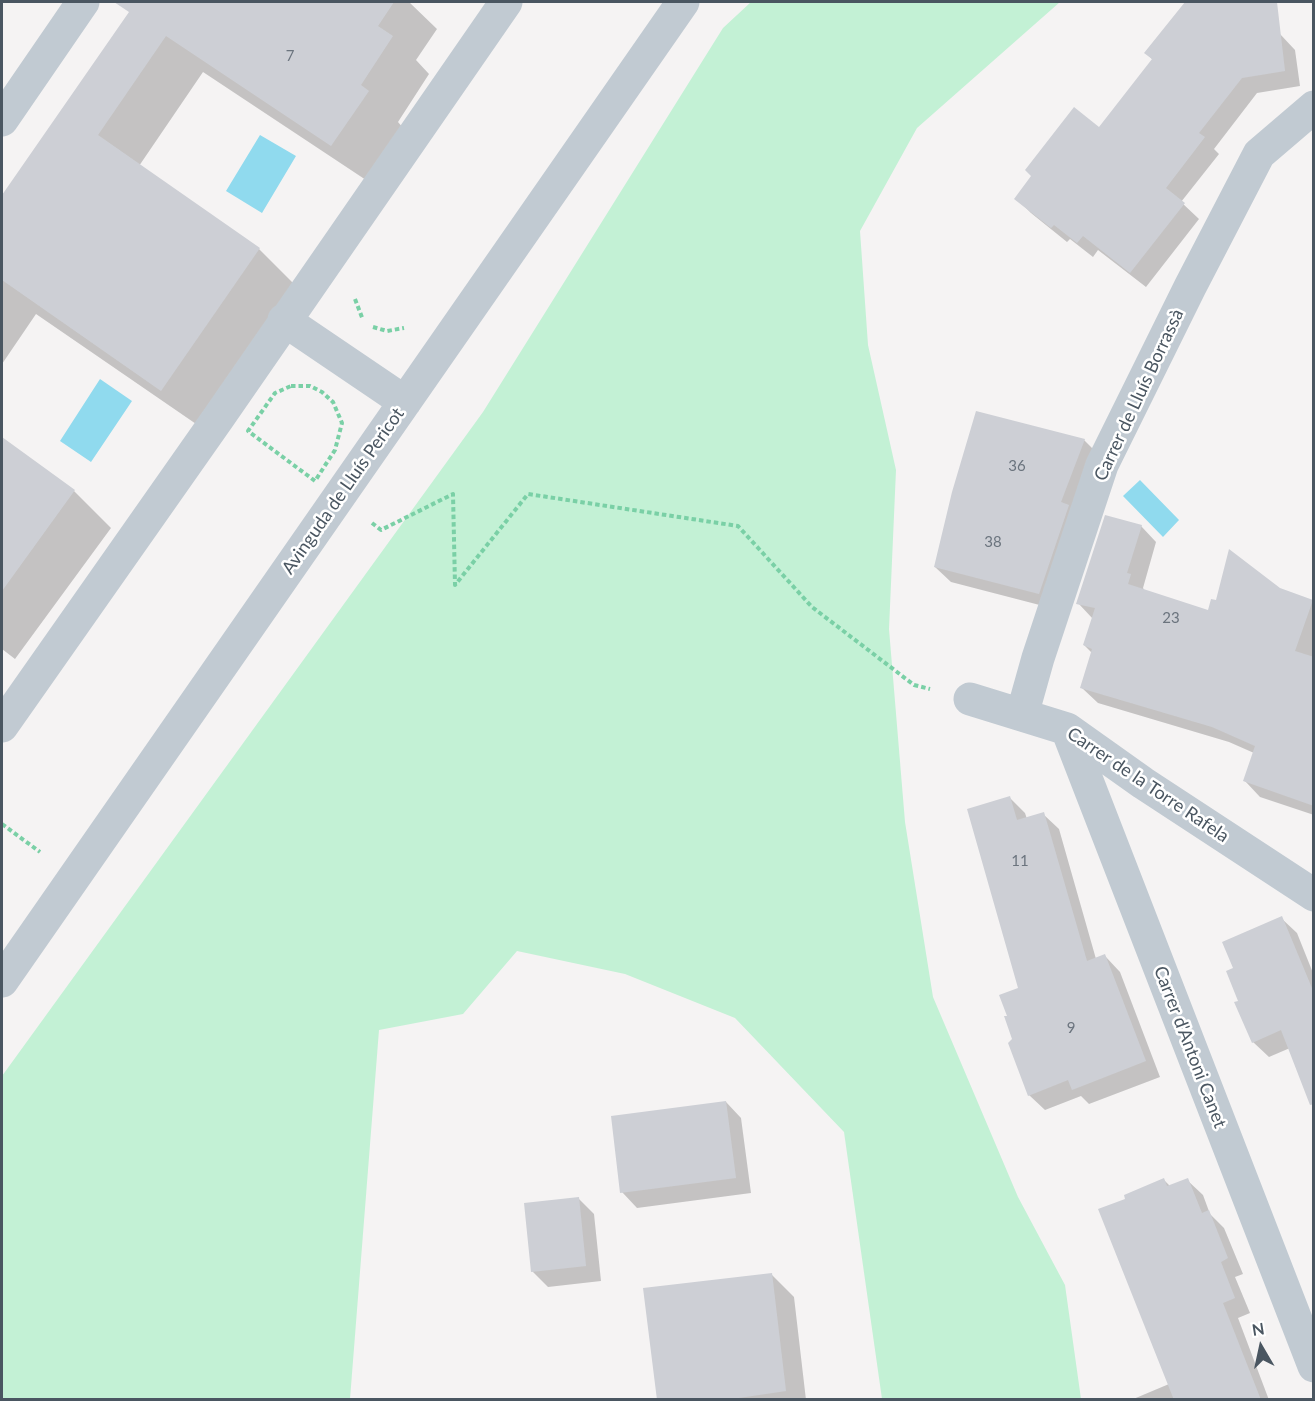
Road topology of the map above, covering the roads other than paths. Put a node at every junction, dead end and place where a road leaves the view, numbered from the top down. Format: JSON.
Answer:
{"nodes":[{"id":1,"x":83,"y":2,"type":"edge"},
{"id":2,"x":506,"y":2,"type":"edge"},
{"id":3,"x":683,"y":2,"type":"edge"},
{"id":4,"x":1314,"y":107,"type":"edge"},
{"id":5,"x":2,"y":120,"type":"edge"},
{"id":6,"x":284,"y":320,"type":"junction"},
{"id":7,"x":405,"y":402,"type":"junction"},
{"id":8,"x":970,"y":699,"type":"dead end"},
{"id":9,"x":1022,"y":715,"type":"junction"},
{"id":10,"x":2,"y":726,"type":"edge"},
{"id":11,"x":1067,"y":729,"type":"junction"},
{"id":12,"x":1314,"y":895,"type":"edge"},
{"id":13,"x":2,"y":981,"type":"edge"},
{"id":14,"x":1314,"y":1366,"type":"edge"}],
"edges":[{"from":1,"to":5,"type":"street"},
{"from":2,"to":6,"type":"street"},
{"from":3,"to":7,"type":"street","name":"Avinguda de Lluís Pericot"},
{"from":4,"to":9,"type":"street","name":"Carrer de Lluís Borrassà"},
{"from":6,"to":7,"type":"street"},
{"from":6,"to":10,"type":"street"},
{"from":7,"to":13,"type":"street","name":"Avinguda de Lluís Pericot"},
{"from":8,"to":9,"type":"street","name":"Carrer de la Torre Rafela"},
{"from":9,"to":11,"type":"street","name":"Carrer de la Torre Rafela"},
{"from":11,"to":12,"type":"street","name":"Carrer de la Torre Rafela"},
{"from":11,"to":14,"type":"street","name":"Carrer d'Antoni Canet"}]}
